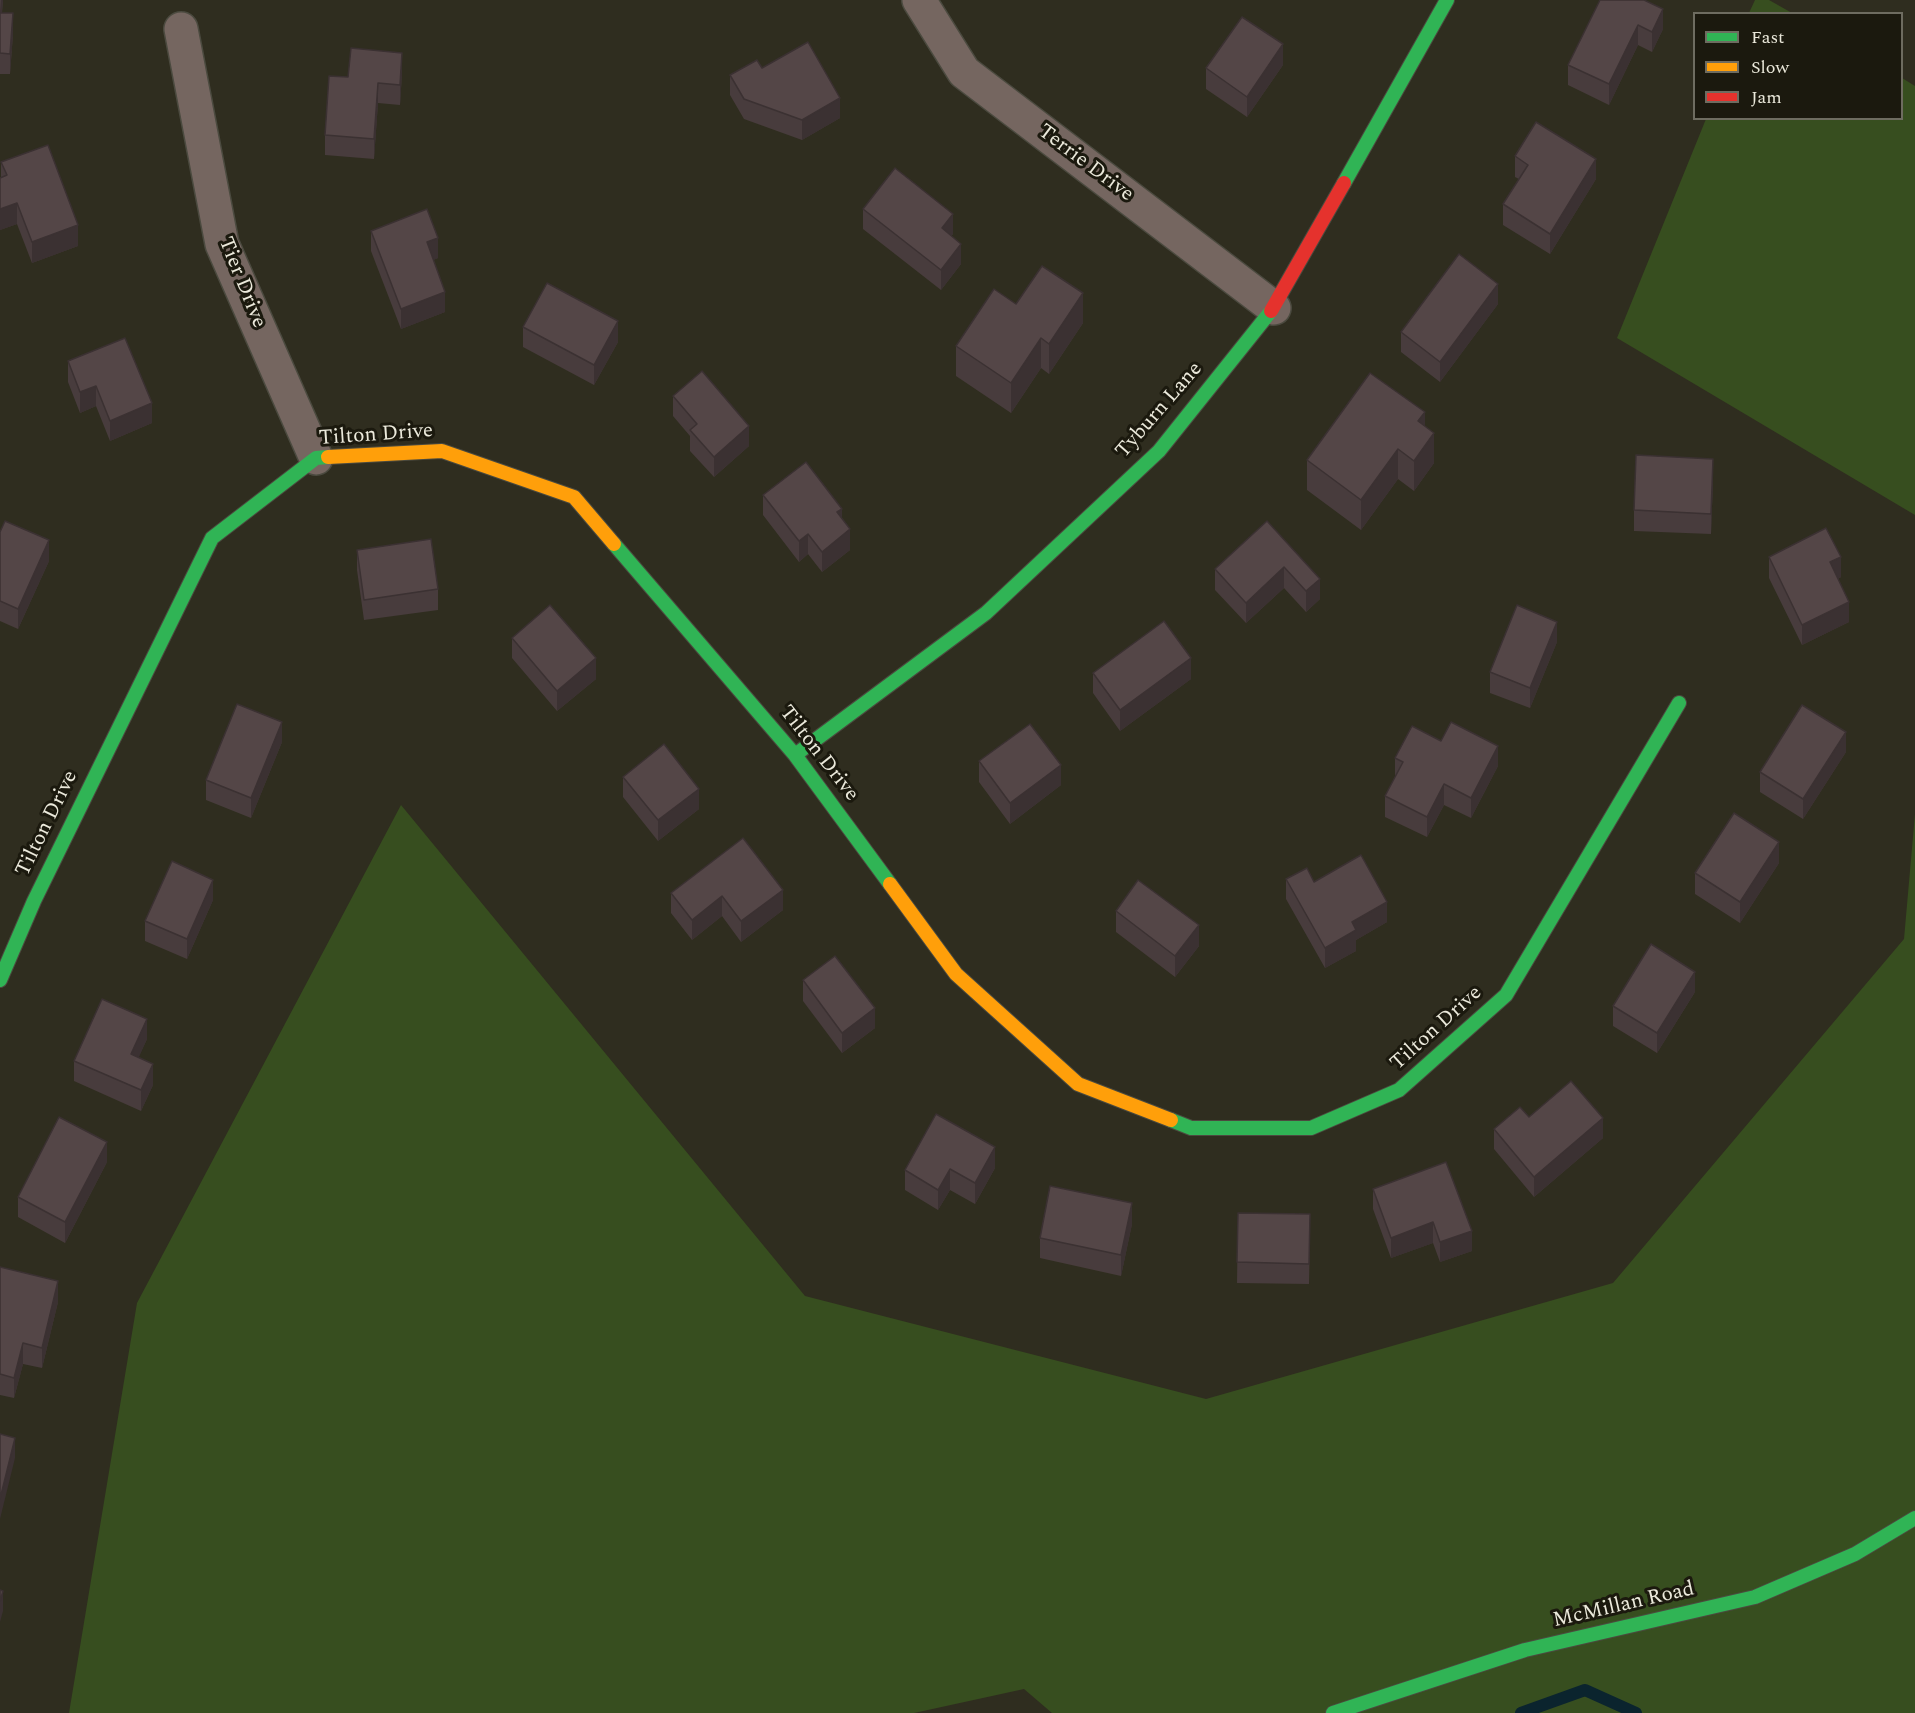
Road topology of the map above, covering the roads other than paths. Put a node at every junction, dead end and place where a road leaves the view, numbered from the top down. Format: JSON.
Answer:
{"nodes":[{"id":1,"x":919,"y":0,"type":"edge"},
{"id":2,"x":1447,"y":0,"type":"edge"},
{"id":3,"x":181,"y":29,"type":"dead end"},
{"id":4,"x":1274,"y":308,"type":"junction"},
{"id":5,"x":316,"y":458,"type":"junction"},
{"id":6,"x":1679,"y":703,"type":"dead end"},
{"id":7,"x":795,"y":755,"type":"junction"},
{"id":8,"x":0,"y":980,"type":"edge"},
{"id":9,"x":1915,"y":1518,"type":"edge"},
{"id":10,"x":1333,"y":1713,"type":"edge"}],
"edges":[{"from":1,"to":4,"type":"street","name":"Terrie Drive"},
{"from":2,"to":4,"type":"street","name":"Tyburn Lane"},
{"from":3,"to":5,"type":"street","name":"Tier Drive"},
{"from":4,"to":7,"type":"street","name":"Tyburn Lane"},
{"from":5,"to":7,"type":"street","name":"Tilton Drive"},
{"from":5,"to":8,"type":"street","name":"Tilton Drive"},
{"from":6,"to":7,"type":"street","name":"Tilton Drive"},
{"from":9,"to":10,"type":"street","name":"McMillan Road"}]}
